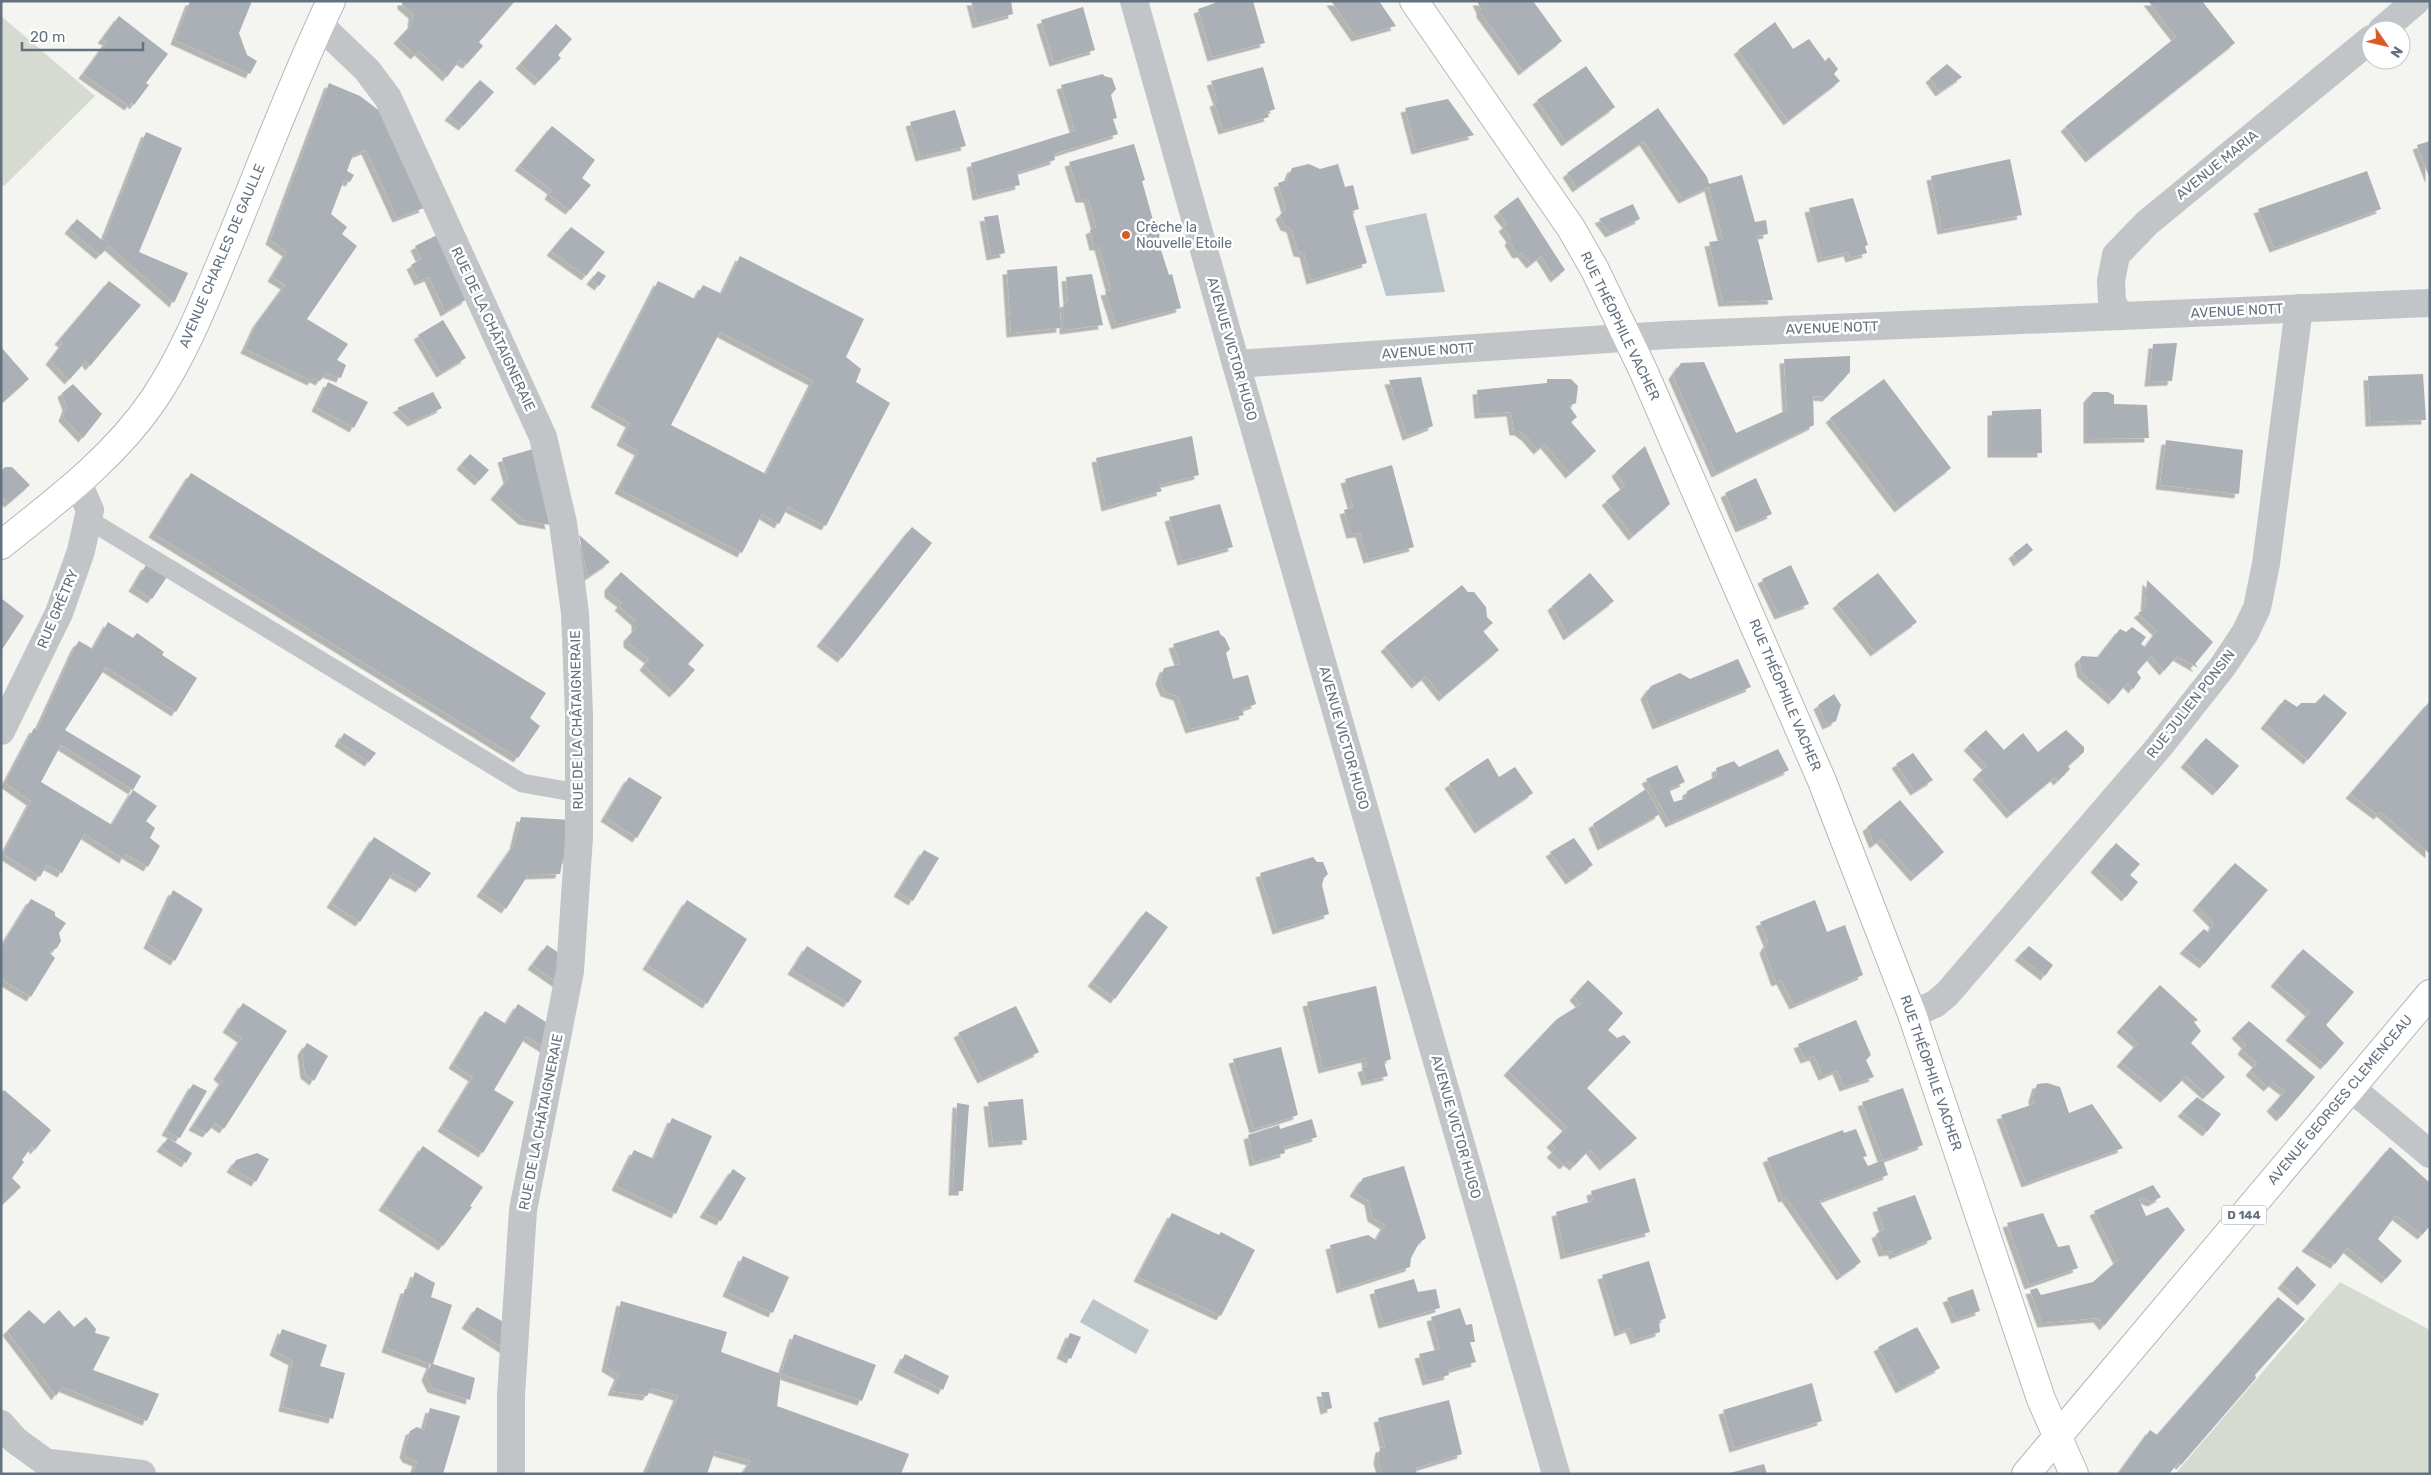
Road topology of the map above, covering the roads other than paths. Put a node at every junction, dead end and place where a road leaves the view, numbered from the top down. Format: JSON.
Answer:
{"nodes":[{"id":1,"x":1134,"y":1,"type":"edge"},
{"id":2,"x":1414,"y":1,"type":"edge"},
{"id":3,"x":2416,"y":1,"type":"edge"},
{"id":4,"x":325,"y":13,"type":"edge"},
{"id":5,"x":2394,"y":20,"type":"edge"},
{"id":6,"x":2361,"y":47,"type":"edge"},
{"id":7,"x":2430,"y":303,"type":"edge"},
{"id":8,"x":2298,"y":308,"type":"junction"},
{"id":9,"x":2120,"y":316,"type":"junction"},
{"id":10,"x":1628,"y":338,"type":"junction"},
{"id":11,"x":1236,"y":364,"type":"junction"},
{"id":12,"x":78,"y":483,"type":"junction"},
{"id":13,"x":89,"y":520,"type":"junction"},
{"id":14,"x":1,"y":545,"type":"edge"},
{"id":15,"x":1,"y":731,"type":"edge"},
{"id":16,"x":578,"y":793,"type":"junction"},
{"id":17,"x":2430,"y":994,"type":"edge"},
{"id":18,"x":1912,"y":1014,"type":"junction"},
{"id":19,"x":2351,"y":1088,"type":"junction"},
{"id":20,"x":2430,"y":1154,"type":"edge"},
{"id":21,"x":6,"y":1436,"type":"edge"},
{"id":22,"x":2058,"y":1436,"type":"junction"},
{"id":23,"x":56,"y":1468,"type":"edge"},
{"id":24,"x":142,"y":1474,"type":"edge"},
{"id":25,"x":510,"y":1474,"type":"edge"},
{"id":26,"x":1556,"y":1474,"type":"edge"},
{"id":27,"x":2026,"y":1474,"type":"edge"},
{"id":28,"x":2074,"y":1474,"type":"edge"}],
"edges":[{"from":1,"to":11,"type":"street","name":"AVENUE VICTOR HUGO"},
{"from":2,"to":10,"type":"main road","name":"RUE THÉOPHILE VACHER"},
{"from":3,"to":5,"type":"street"},
{"from":4,"to":12,"type":"main road","name":"AVENUE CHARLES DE GAULLE"},
{"from":4,"to":16,"type":"street","name":"RUE DE LA CHÂTAIGNERAIE"},
{"from":6,"to":9,"type":"street","name":"AVENUE MARIA"},
{"from":7,"to":8,"type":"street","name":"AVENUE NOTT"},
{"from":8,"to":9,"type":"street","name":"AVENUE NOTT"},
{"from":8,"to":18,"type":"street","name":"RUE JULIEN PONSIN"},
{"from":9,"to":10,"type":"street","name":"AVENUE NOTT"},
{"from":10,"to":11,"type":"street","name":"AVENUE NOTT"},
{"from":10,"to":18,"type":"main road","name":"RUE THÉOPHILE VACHER"},
{"from":11,"to":26,"type":"street","name":"AVENUE VICTOR HUGO"},
{"from":12,"to":13,"type":"street","name":"RUE GRÉTRY"},
{"from":12,"to":14,"type":"main road","name":"AVENUE CHARLES DE GAULLE"},
{"from":13,"to":15,"type":"street","name":"RUE GRÉTRY"},
{"from":13,"to":16,"type":"lane"},
{"from":16,"to":25,"type":"street","name":"RUE DE LA CHÂTAIGNERAIE"},
{"from":17,"to":19,"type":"main road","name":"AVENUE GEORGES CLEMENCEAU","number":"D 144"},
{"from":18,"to":22,"type":"main road","name":"RUE THÉOPHILE VACHER"},
{"from":19,"to":20,"type":"street"},
{"from":19,"to":22,"type":"main road","name":"AVENUE GEORGES CLEMENCEAU","number":"D 144"},
{"from":21,"to":23,"type":"street"},
{"from":22,"to":27,"type":"main road","name":"AVENUE GEORGES CLEMENCEAU"},
{"from":22,"to":28,"type":"main road","name":"RUE THÉOPHILE VACHER"},
{"from":23,"to":24,"type":"street"}]}
